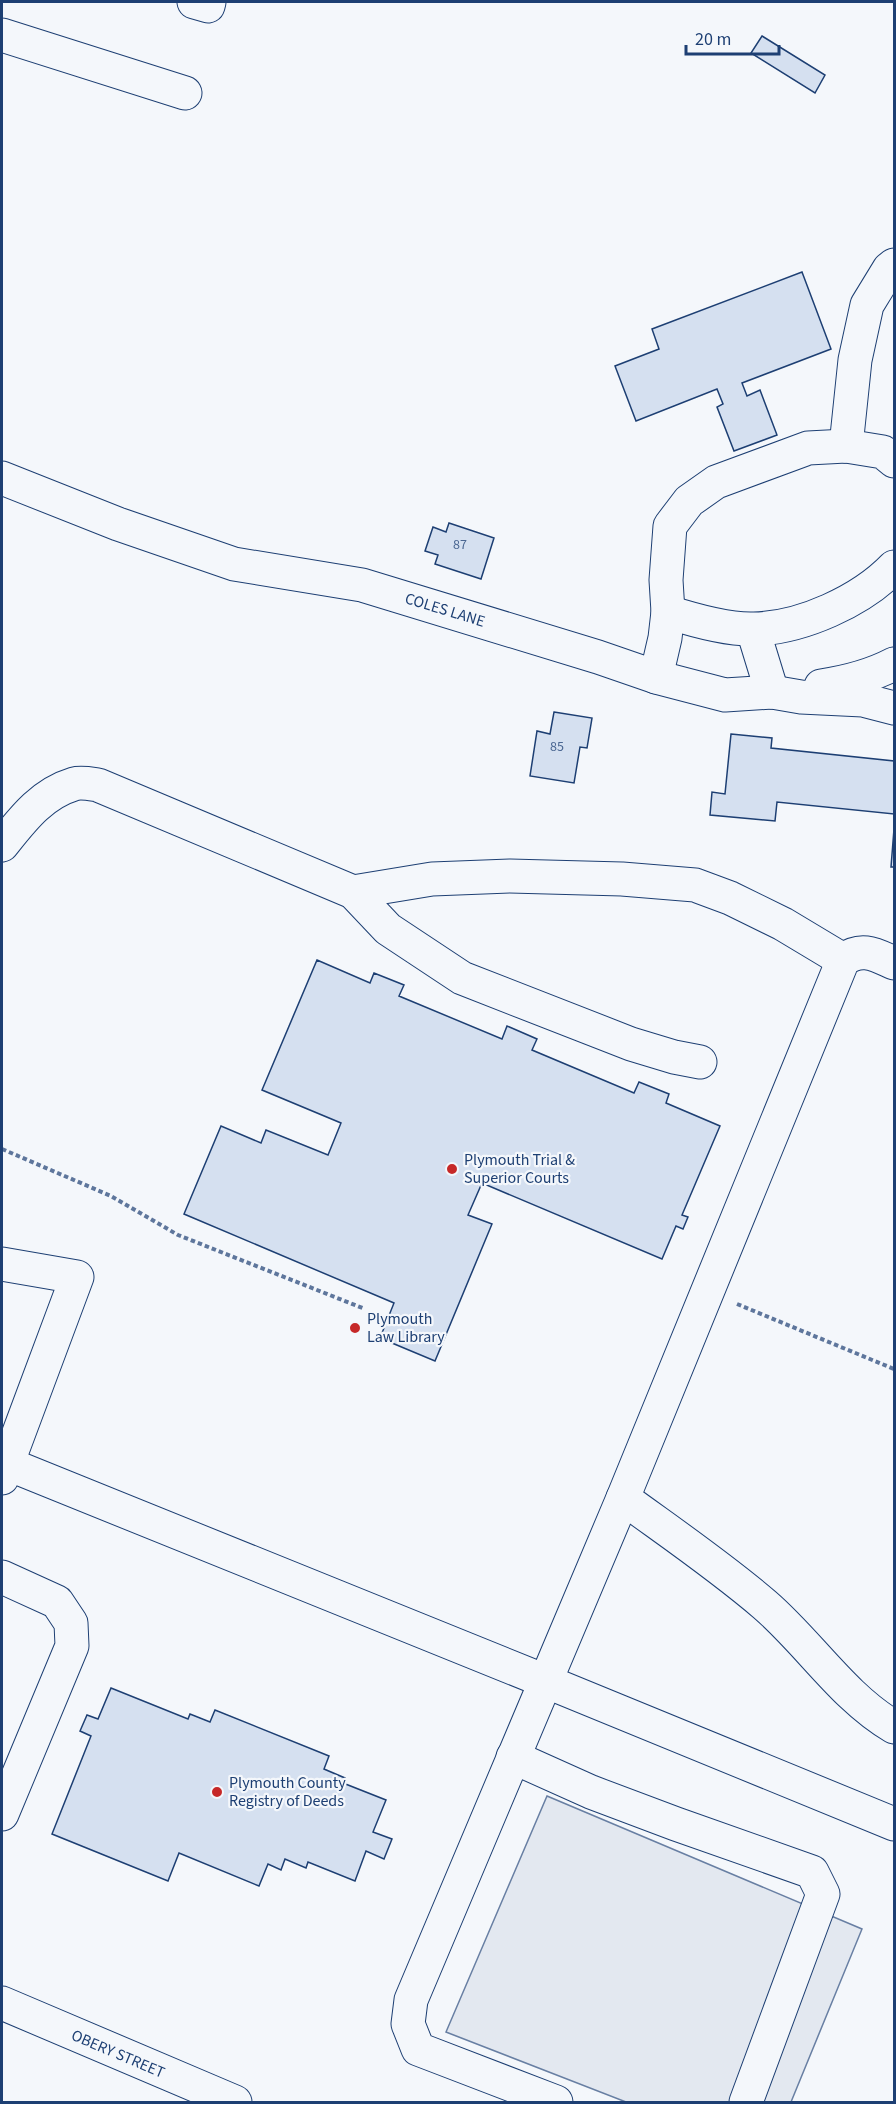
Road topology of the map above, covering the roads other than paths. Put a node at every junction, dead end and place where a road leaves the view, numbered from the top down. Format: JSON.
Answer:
{"nodes":[{"id":1,"x":194,"y":2,"type":"edge"},
{"id":2,"x":209,"y":2,"type":"edge"},
{"id":3,"x":2,"y":35,"type":"edge"},
{"id":4,"x":185,"y":93,"type":"dead end"},
{"id":5,"x":894,"y":265,"type":"edge"},
{"id":6,"x":846,"y":446,"type":"junction"},
{"id":7,"x":894,"y":461,"type":"edge"},
{"id":8,"x":2,"y":478,"type":"edge"},
{"id":9,"x":894,"y":567,"type":"edge"},
{"id":10,"x":668,"y":612,"type":"junction"},
{"id":11,"x":753,"y":630,"type":"junction"},
{"id":12,"x":894,"y":664,"type":"edge"},
{"id":13,"x":656,"y":677,"type":"junction"},
{"id":14,"x":772,"y":692,"type":"junction"},
{"id":15,"x":894,"y":708,"type":"edge"},
{"id":16,"x":2,"y":845,"type":"edge"},
{"id":17,"x":352,"y":892,"type":"junction"},
{"id":18,"x":843,"y":960,"type":"junction"},
{"id":19,"x":894,"y":963,"type":"edge"},
{"id":20,"x":700,"y":1062,"type":"dead end"},
{"id":21,"x":2,"y":1264,"type":"edge"},
{"id":22,"x":5,"y":1471,"type":"edge"},
{"id":23,"x":623,"y":1498,"type":"junction"},
{"id":24,"x":2,"y":1578,"type":"edge"},
{"id":25,"x":545,"y":1681,"type":"junction"},
{"id":26,"x":894,"y":1727,"type":"edge"},
{"id":27,"x":513,"y":1757,"type":"junction"},
{"id":28,"x":2,"y":1814,"type":"edge"},
{"id":29,"x":894,"y":1824,"type":"edge"},
{"id":30,"x":2,"y":2003,"type":"edge"},
{"id":31,"x":202,"y":2096,"type":"edge"},
{"id":32,"x":235,"y":2103,"type":"edge"},
{"id":33,"x":556,"y":2103,"type":"edge"},
{"id":34,"x":746,"y":2103,"type":"edge"}],
"edges":[{"from":1,"to":2,"type":"street"},
{"from":3,"to":4,"type":"street"},
{"from":5,"to":6,"type":"street"},
{"from":6,"to":7,"type":"street"},
{"from":6,"to":10,"type":"street"},
{"from":8,"to":13,"type":"street","name":"COLES LANE"},
{"from":9,"to":11,"type":"street"},
{"from":10,"to":11,"type":"street"},
{"from":10,"to":13,"type":"street"},
{"from":11,"to":14,"type":"street"},
{"from":12,"to":14,"type":"street"},
{"from":13,"to":14,"type":"street","name":"COLES LANE"},
{"from":14,"to":15,"type":"street","name":"COLES LANE"},
{"from":16,"to":17,"type":"street"},
{"from":17,"to":18,"type":"street"},
{"from":17,"to":20,"type":"street"},
{"from":18,"to":19,"type":"street"},
{"from":18,"to":23,"type":"street"},
{"from":21,"to":22,"type":"street"},
{"from":22,"to":25,"type":"street"},
{"from":23,"to":25,"type":"street"},
{"from":23,"to":26,"type":"street"},
{"from":24,"to":28,"type":"street"},
{"from":25,"to":27,"type":"street"},
{"from":25,"to":29,"type":"street"},
{"from":27,"to":33,"type":"street"},
{"from":27,"to":34,"type":"street"},
{"from":30,"to":31,"type":"street","name":"OBERY STREET"},
{"from":31,"to":32,"type":"street","name":"OBERY STREET"}]}
